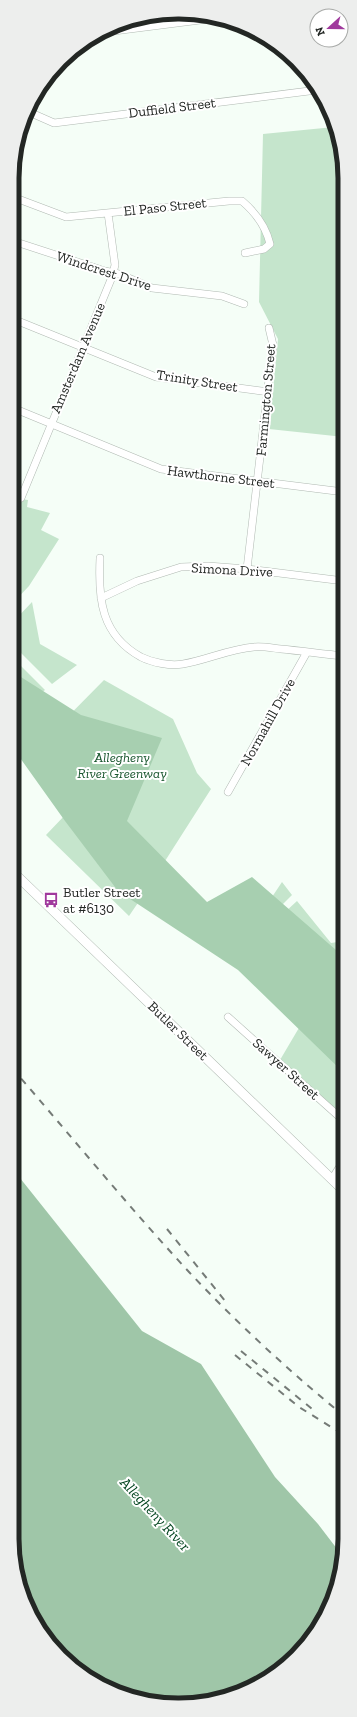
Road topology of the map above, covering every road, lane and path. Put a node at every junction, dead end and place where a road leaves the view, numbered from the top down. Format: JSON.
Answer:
{"nodes":[{"id":1,"x":200,"y":20,"type":"edge"},
{"id":2,"x":118,"y":30,"type":"edge"},
{"id":3,"x":311,"y":91,"type":"edge"},
{"id":4,"x":33,"y":114,"type":"edge"},
{"id":5,"x":19,"y":198,"type":"edge"},
{"id":6,"x":108,"y":213,"type":"junction"},
{"id":7,"x":19,"y":243,"type":"edge"},
{"id":8,"x":245,"y":253,"type":"dead end"},
{"id":9,"x":113,"y":272,"type":"junction"},
{"id":10,"x":244,"y":304,"type":"dead end"},
{"id":11,"x":19,"y":320,"type":"edge"},
{"id":12,"x":269,"y":328,"type":"dead end"},
{"id":13,"x":83,"y":347,"type":"junction"},
{"id":14,"x":268,"y":392,"type":"junction"},
{"id":15,"x":19,"y":411,"type":"edge"},
{"id":16,"x":51,"y":424,"type":"junction"},
{"id":17,"x":258,"y":481,"type":"junction"},
{"id":18,"x":338,"y":491,"type":"edge"},
{"id":19,"x":21,"y":498,"type":"dead end"},
{"id":20,"x":100,"y":558,"type":"dead end"},
{"id":21,"x":247,"y":569,"type":"junction"},
{"id":22,"x":338,"y":579,"type":"edge"},
{"id":23,"x":101,"y":598,"type":"junction"},
{"id":24,"x":307,"y":652,"type":"junction"},
{"id":25,"x":338,"y":655,"type":"edge"},
{"id":26,"x":228,"y":792,"type":"dead end"},
{"id":27,"x":19,"y":878,"type":"edge"},
{"id":28,"x":228,"y":1017,"type":"dead end"},
{"id":29,"x":338,"y":1116,"type":"edge"},
{"id":30,"x":338,"y":1170,"type":"edge"},
{"id":31,"x":332,"y":1179,"type":"junction"},
{"id":32,"x":338,"y":1185,"type":"edge"}],
"edges":[{"from":1,"to":2,"type":"street"},
{"from":3,"to":4,"type":"street","name":"Duffield Street"},
{"from":5,"to":6,"type":"street","name":"El Paso Street"},
{"from":6,"to":8,"type":"street","name":"El Paso Street"},
{"from":6,"to":9,"type":"street","name":"Amsterdam Avenue"},
{"from":7,"to":9,"type":"street","name":"Windcrest Drive"},
{"from":9,"to":10,"type":"street","name":"Windcrest Drive"},
{"from":9,"to":13,"type":"street","name":"Amsterdam Avenue"},
{"from":11,"to":13,"type":"street","name":"Trinity Street"},
{"from":12,"to":14,"type":"street","name":"Farmington Street"},
{"from":13,"to":14,"type":"street","name":"Trinity Street"},
{"from":13,"to":16,"type":"street","name":"Amsterdam Avenue"},
{"from":14,"to":17,"type":"street","name":"Farmington Street"},
{"from":15,"to":16,"type":"street","name":"Hawthorne Street"},
{"from":16,"to":17,"type":"street","name":"Hawthorne Street"},
{"from":16,"to":19,"type":"street","name":"Amsterdam Avenue"},
{"from":17,"to":18,"type":"street","name":"Hawthorne Street"},
{"from":17,"to":21,"type":"street","name":"Farmington Street"},
{"from":20,"to":23,"type":"street"},
{"from":21,"to":22,"type":"street","name":"Simona Drive"},
{"from":21,"to":23,"type":"street","name":"Simona Drive"},
{"from":23,"to":24,"type":"street"},
{"from":24,"to":25,"type":"street"},
{"from":24,"to":26,"type":"street","name":"Normahill Drive"},
{"from":27,"to":31,"type":"main road","name":"Butler Street"},
{"from":28,"to":29,"type":"street","name":"Sawyer Street"},
{"from":30,"to":31,"type":"street"},
{"from":31,"to":32,"type":"main road","name":"Butler Street"}]}
